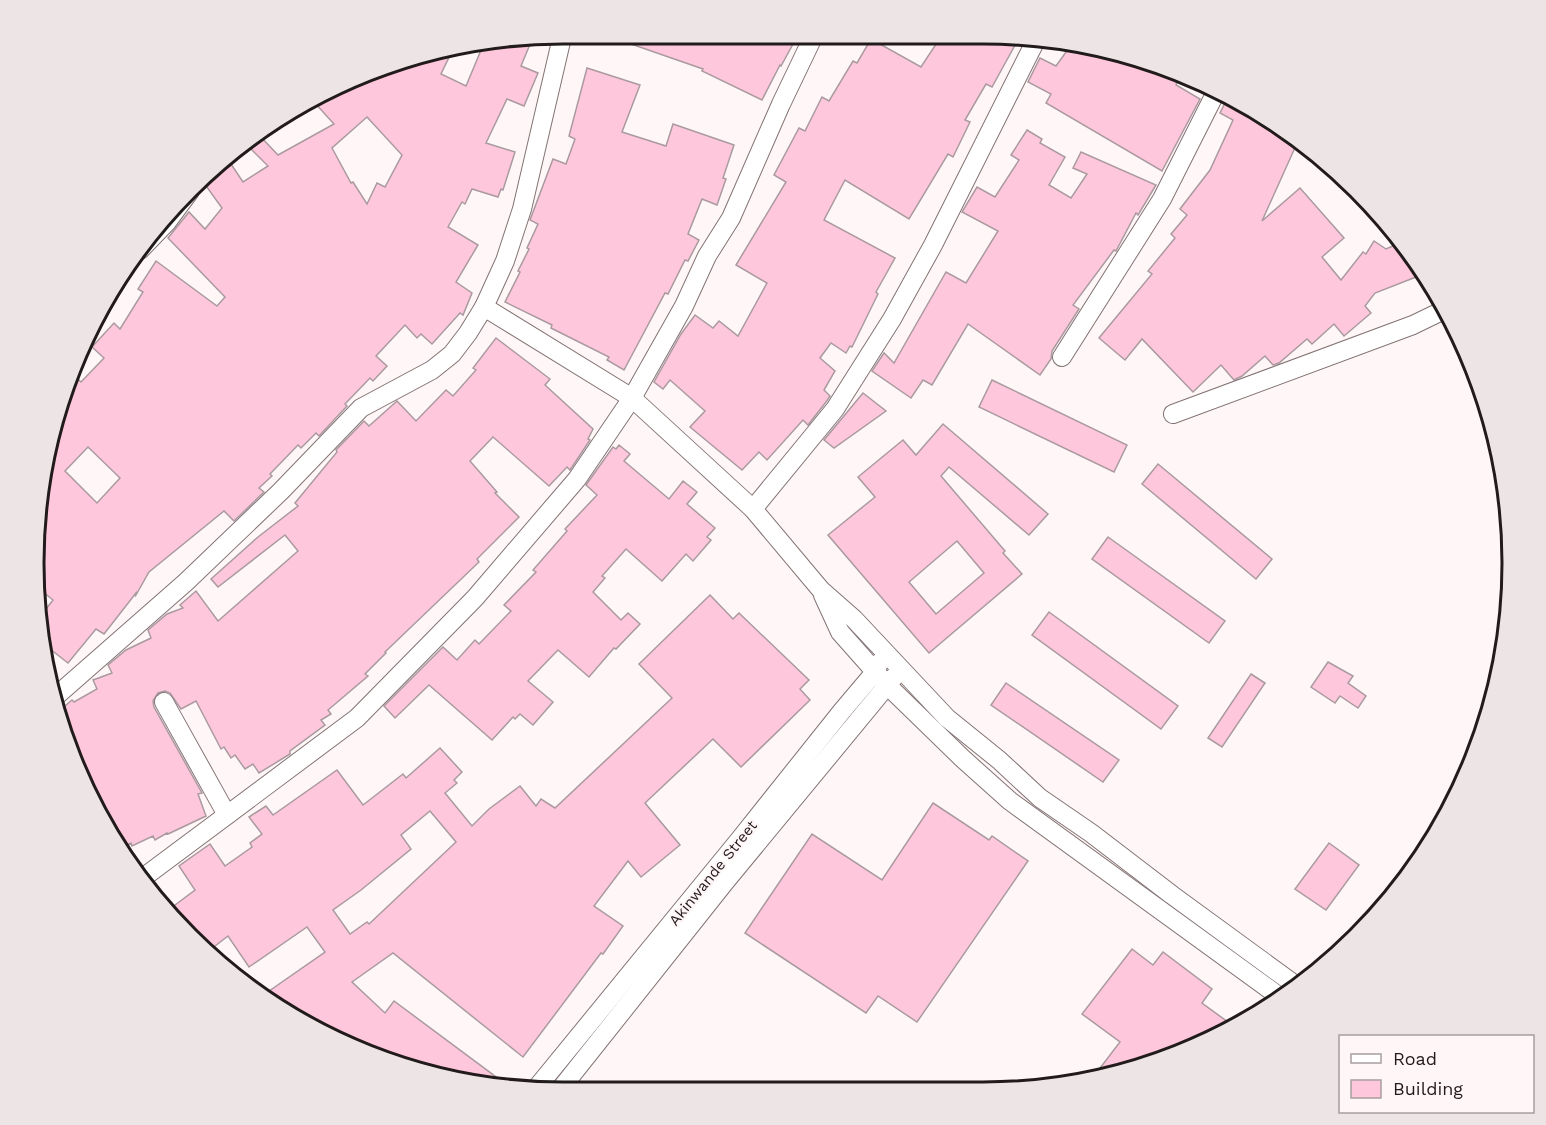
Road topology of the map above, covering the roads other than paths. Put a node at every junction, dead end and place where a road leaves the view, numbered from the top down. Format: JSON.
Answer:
{"nodes":[{"id":1,"x":560,"y":44,"type":"edge"},
{"id":2,"x":810,"y":44,"type":"edge"},
{"id":3,"x":1032,"y":46,"type":"edge"},
{"id":4,"x":1213,"y":97,"type":"edge"},
{"id":5,"x":484,"y":307,"type":"junction"},
{"id":6,"x":1438,"y":313,"type":"edge"},
{"id":7,"x":1062,"y":357,"type":"dead end"},
{"id":8,"x":632,"y":398,"type":"junction"},
{"id":9,"x":1173,"y":414,"type":"dead end"},
{"id":10,"x":753,"y":508,"type":"junction"},
{"id":11,"x":821,"y":590,"type":"junction"},
{"id":12,"x":884,"y":650,"type":"junction"},
{"id":13,"x":901,"y":669,"type":"junction"},
{"id":14,"x":881,"y":678,"type":"junction"},
{"id":15,"x":60,"y":693,"type":"edge"},
{"id":16,"x":164,"y":702,"type":"dead end"},
{"id":17,"x":226,"y":815,"type":"junction"},
{"id":18,"x":148,"y":874,"type":"edge"},
{"id":19,"x":1290,"y":981,"type":"edge"},
{"id":20,"x":1274,"y":993,"type":"edge"},
{"id":21,"x":543,"y":1081,"type":"edge"},
{"id":22,"x":566,"y":1082,"type":"edge"}],
"edges":[{"from":1,"to":5,"type":"street"},
{"from":2,"to":8,"type":"street"},
{"from":3,"to":10,"type":"street"},
{"from":4,"to":7,"type":"street"},
{"from":5,"to":8,"type":"street"},
{"from":5,"to":15,"type":"street"},
{"from":6,"to":9,"type":"street"},
{"from":8,"to":10,"type":"street"},
{"from":8,"to":17,"type":"street"},
{"from":10,"to":11,"type":"street"},
{"from":11,"to":12,"type":"street"},
{"from":11,"to":14,"type":"street"},
{"from":12,"to":13,"type":"street"},
{"from":12,"to":14,"type":"street","name":"Akinwande Street"},
{"from":13,"to":14,"type":"street","name":"Akinwande Street"},
{"from":13,"to":19,"type":"street"},
{"from":14,"to":20,"type":"street"},
{"from":14,"to":21,"type":"street","name":"Akinwande Street"},
{"from":14,"to":22,"type":"street","name":"Akinwande Street"},
{"from":16,"to":17,"type":"street"},
{"from":17,"to":18,"type":"street"}]}
